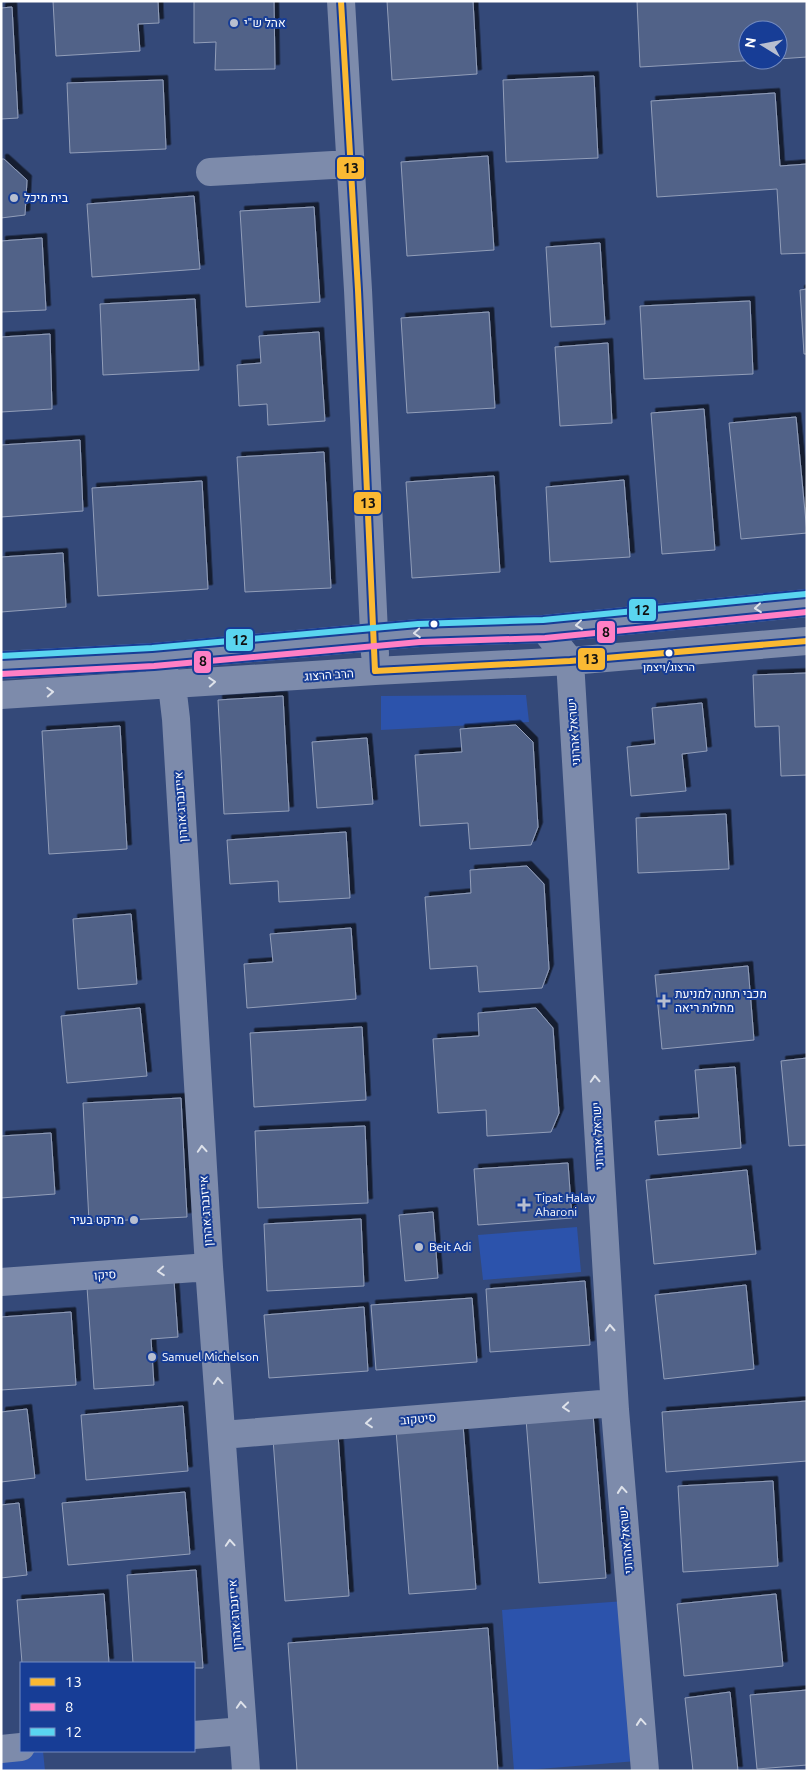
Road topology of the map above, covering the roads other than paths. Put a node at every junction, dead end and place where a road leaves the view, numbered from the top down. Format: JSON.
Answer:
{"nodes":[{"id":1,"x":341,"y":1,"type":"edge"},
{"id":2,"x":350,"y":164,"type":"junction"},
{"id":3,"x":210,"y":172,"type":"dead end"},
{"id":4,"x":807,"y":603,"type":"edge"},
{"id":5,"x":544,"y":629,"type":"junction"},
{"id":6,"x":374,"y":637,"type":"junction"},
{"id":7,"x":807,"y":641,"type":"edge"},
{"id":8,"x":153,"y":657,"type":"junction"},
{"id":9,"x":570,"y":661,"type":"junction"},
{"id":10,"x":1,"y":665,"type":"edge"},
{"id":11,"x":376,"y":671,"type":"junction"},
{"id":12,"x":172,"y":685,"type":"junction"},
{"id":13,"x":1,"y":695,"type":"edge"},
{"id":14,"x":209,"y":1267,"type":"junction"},
{"id":15,"x":1,"y":1282,"type":"edge"},
{"id":16,"x":614,"y":1402,"type":"junction"},
{"id":17,"x":222,"y":1435,"type":"junction"},
{"id":18,"x":243,"y":1731,"type":"junction"},
{"id":19,"x":195,"y":1735,"type":"edge"},
{"id":20,"x":20,"y":1747,"type":"edge"},
{"id":21,"x":1,"y":1749,"type":"edge"},
{"id":22,"x":246,"y":1771,"type":"edge"},
{"id":23,"x":645,"y":1771,"type":"edge"}],
"edges":[{"from":1,"to":2,"type":"street"},
{"from":2,"to":3,"type":"street"},
{"from":2,"to":6,"type":"street"},
{"from":4,"to":5,"type":"street","one_way":true},
{"from":5,"to":6,"type":"street","one_way":true},
{"from":5,"to":9,"type":"street"},
{"from":6,"to":8,"type":"street"},
{"from":6,"to":11,"type":"street"},
{"from":7,"to":9,"type":"street","name":"הרב הרצוג"},
{"from":8,"to":10,"type":"street"},
{"from":8,"to":12,"type":"street","name":"אייזנברג אהרון"},
{"from":9,"to":11,"type":"street","name":"הרב הרצוג"},
{"from":16,"to":9,"type":"street","name":"ישראל אהרוני","one_way":true},
{"from":12,"to":11,"type":"street","name":"הרב הרצוג","one_way":true},
{"from":13,"to":12,"type":"street","name":"הרב הרצוג","one_way":true},
{"from":14,"to":12,"type":"street","name":"אייזנברג אהרון","one_way":true},
{"from":14,"to":15,"type":"street","name":"סיקו","one_way":true},
{"from":17,"to":14,"type":"street","name":"אייזנברג אהרון","one_way":true},
{"from":16,"to":17,"type":"street","name":"סיטקוב","one_way":true},
{"from":23,"to":16,"type":"street","name":"ישראל אהרוני","one_way":true},
{"from":18,"to":17,"type":"street","name":"אייזנברג אהרון","one_way":true},
{"from":18,"to":19,"type":"street"},
{"from":18,"to":22,"type":"street","name":"אייזנברג אהרון"},
{"from":20,"to":21,"type":"street"}]}
